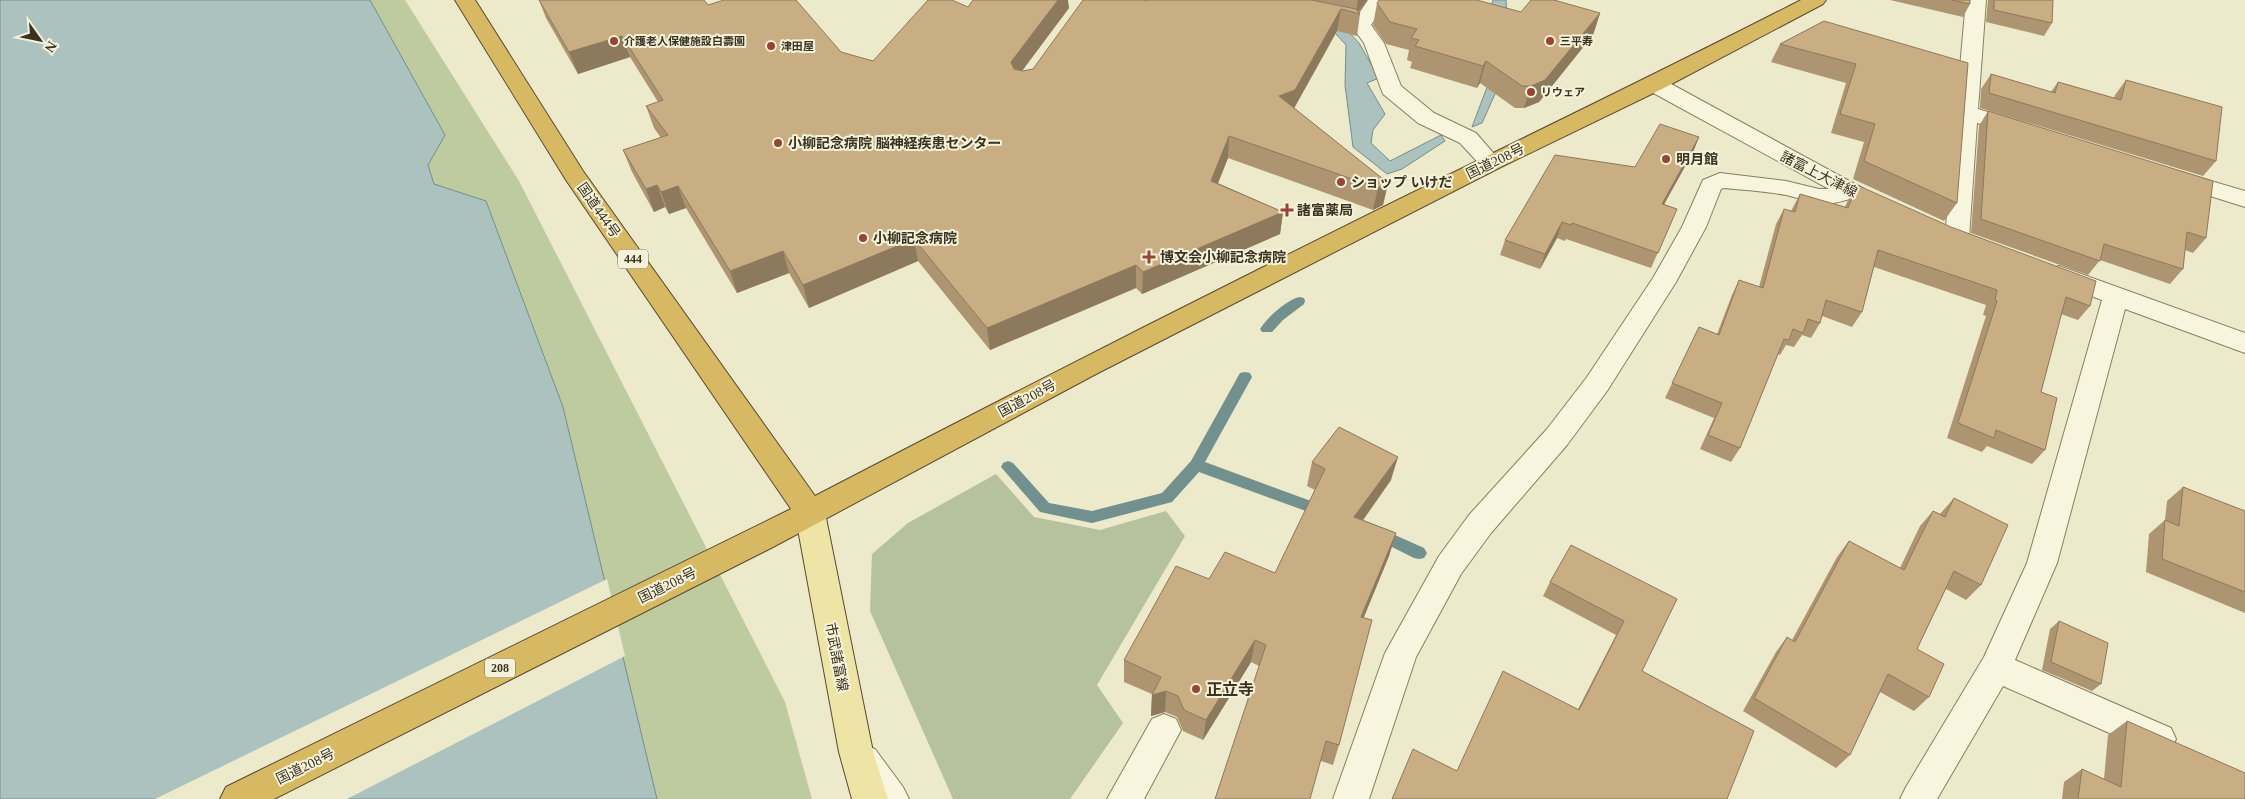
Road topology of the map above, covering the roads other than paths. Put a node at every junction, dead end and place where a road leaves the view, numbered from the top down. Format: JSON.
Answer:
{"nodes":[{"id":1,"x":465,"y":0,"type":"edge"},
{"id":2,"x":1378,"y":0,"type":"edge"},
{"id":3,"x":1816,"y":0,"type":"edge"},
{"id":4,"x":1976,"y":0,"type":"edge"},
{"id":5,"x":1308,"y":12,"type":"edge"},
{"id":6,"x":1361,"y":25,"type":"junction"},
{"id":7,"x":1654,"y":84,"type":"junction"},
{"id":8,"x":1967,"y":113,"type":"junction"},
{"id":9,"x":2041,"y":136,"type":"edge"},
{"id":10,"x":1491,"y":163,"type":"junction"},
{"id":11,"x":2162,"y":173,"type":"edge"},
{"id":12,"x":1845,"y":188,"type":"junction"},
{"id":13,"x":2245,"y":198,"type":"edge"},
{"id":14,"x":1878,"y":204,"type":"edge"},
{"id":15,"x":1958,"y":238,"type":"edge"},
{"id":16,"x":2041,"y":268,"type":"edge"},
{"id":17,"x":2116,"y":295,"type":"junction"},
{"id":18,"x":2245,"y":342,"type":"edge"},
{"id":19,"x":810,"y":513,"type":"junction"},
{"id":20,"x":1996,"y":667,"type":"junction"},
{"id":21,"x":1164,"y":730,"type":"dead end"},
{"id":22,"x":2183,"y":749,"type":"edge"},
{"id":23,"x":856,"y":752,"type":"junction"},
{"id":24,"x":238,"y":799,"type":"edge"},
{"id":25,"x":870,"y":799,"type":"edge"},
{"id":26,"x":891,"y":799,"type":"edge"},
{"id":27,"x":1125,"y":799,"type":"edge"},
{"id":28,"x":1351,"y":799,"type":"edge"},
{"id":29,"x":1918,"y":799,"type":"edge"}],
"edges":[{"from":1,"to":19,"type":"highway","name":"国道444号","number":"444"},
{"from":2,"to":6,"type":"street"},
{"from":3,"to":7,"type":"highway","name":"国道208号","number":"208"},
{"from":4,"to":8,"type":"street"},
{"from":5,"to":6,"type":"street"},
{"from":6,"to":10,"type":"street"},
{"from":7,"to":10,"type":"highway","name":"国道208号","number":"208"},
{"from":7,"to":12,"type":"street","name":"諸富上大津線"},
{"from":8,"to":9,"type":"street"},
{"from":8,"to":15,"type":"street"},
{"from":10,"to":19,"type":"highway","name":"国道208号","number":"208"},
{"from":11,"to":13,"type":"street"},
{"from":12,"to":14,"type":"street","name":"諸富上大津線"},
{"from":12,"to":28,"type":"street"},
{"from":16,"to":17,"type":"street"},
{"from":17,"to":18,"type":"street"},
{"from":17,"to":20,"type":"street"},
{"from":19,"to":23,"type":"main road","name":"市武諸富線"},
{"from":19,"to":24,"type":"highway","name":"国道208号","number":"208"},
{"from":20,"to":22,"type":"street"},
{"from":20,"to":29,"type":"street"},
{"from":21,"to":27,"type":"street"},
{"from":23,"to":25,"type":"main road","name":"市武諸富線"},
{"from":23,"to":26,"type":"street"}]}
